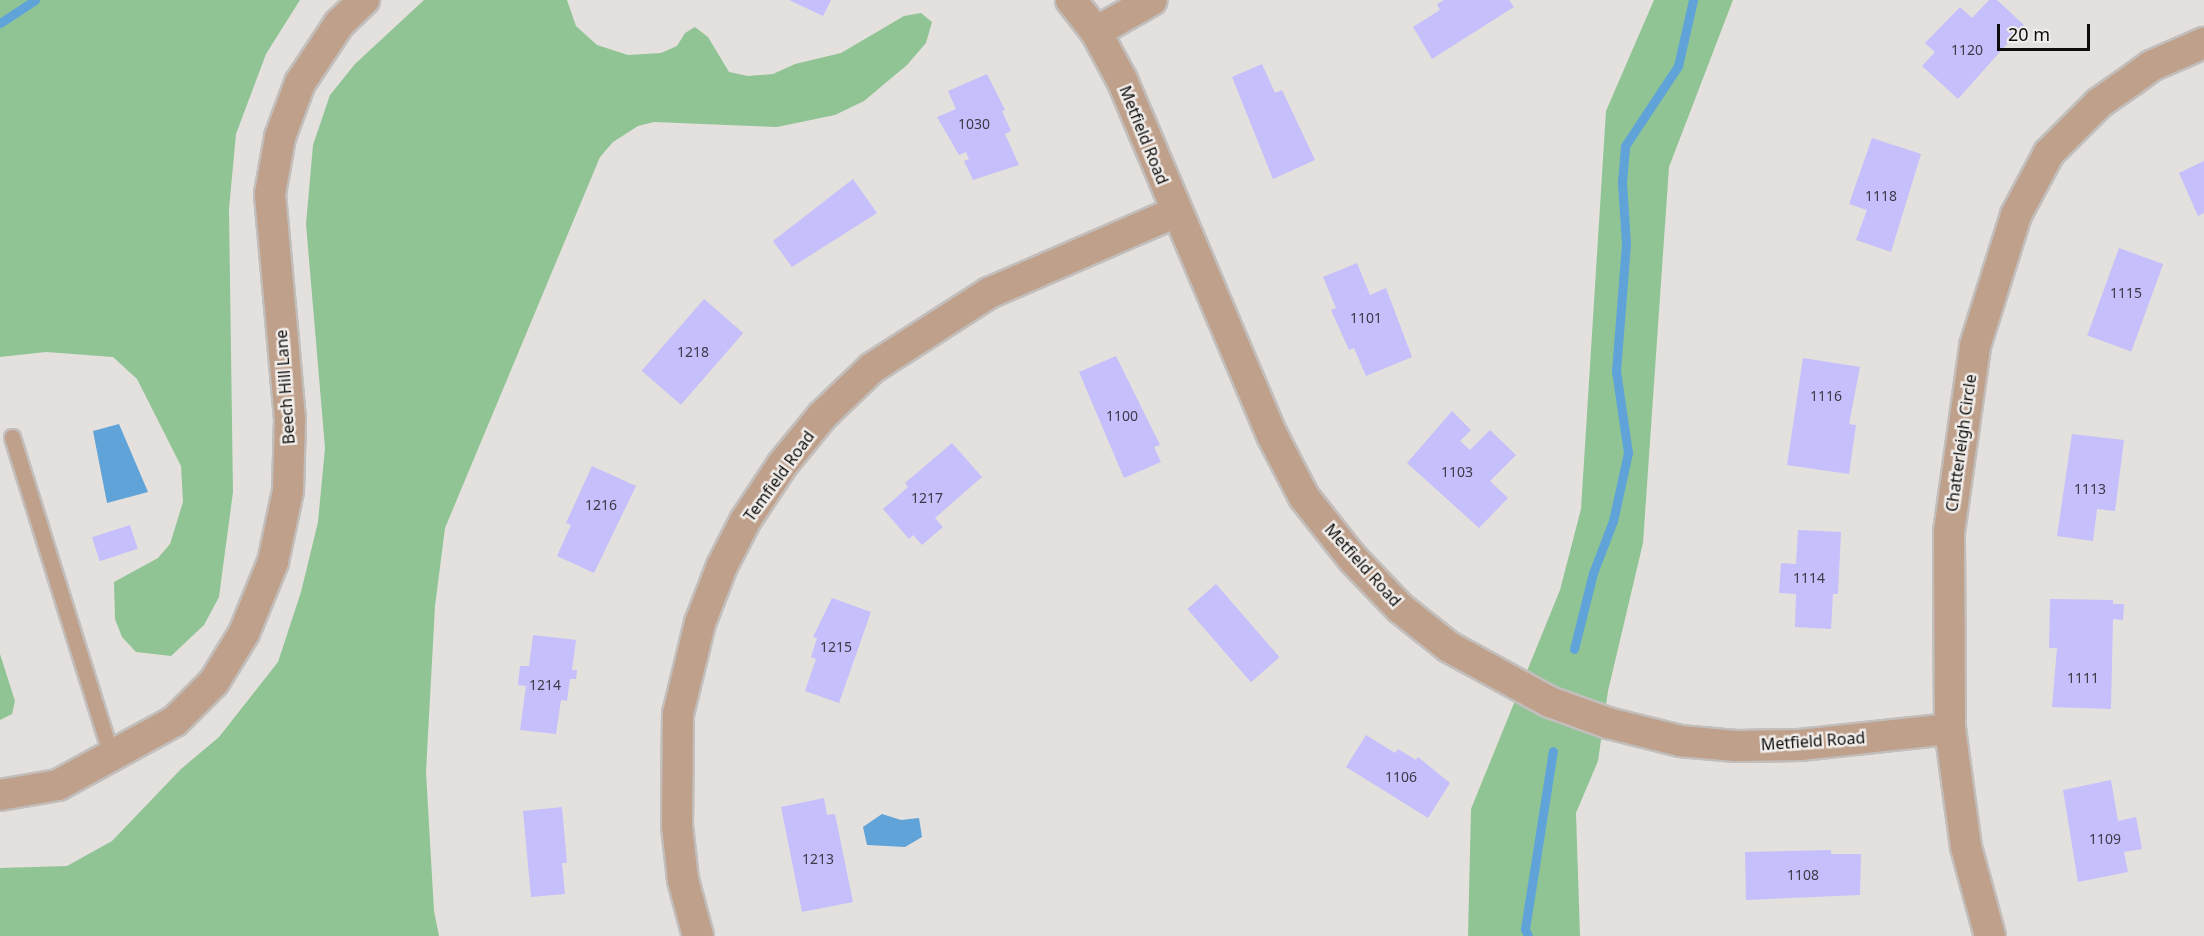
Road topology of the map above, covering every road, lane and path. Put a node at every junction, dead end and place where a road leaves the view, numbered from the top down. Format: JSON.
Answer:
{"nodes":[{"id":1,"x":364,"y":0,"type":"edge"},
{"id":2,"x":1071,"y":0,"type":"edge"},
{"id":3,"x":1152,"y":0,"type":"edge"},
{"id":4,"x":1096,"y":32,"type":"junction"},
{"id":5,"x":2204,"y":43,"type":"edge"},
{"id":6,"x":1176,"y":212,"type":"junction"},
{"id":7,"x":12,"y":437,"type":"dead end"},
{"id":8,"x":1950,"y":729,"type":"junction"},
{"id":9,"x":112,"y":758,"type":"junction"},
{"id":10,"x":0,"y":795,"type":"edge"},
{"id":11,"x":698,"y":936,"type":"edge"},
{"id":12,"x":1990,"y":936,"type":"edge"}],
"edges":[{"from":1,"to":9,"type":"street","name":"Beech Hill Lane"},
{"from":2,"to":4,"type":"street","name":"Metfield Road"},
{"from":3,"to":4,"type":"street"},
{"from":4,"to":6,"type":"street","name":"Metfield Road"},
{"from":5,"to":8,"type":"street","name":"Chatterleigh Circle"},
{"from":6,"to":8,"type":"street","name":"Metfield Road"},
{"from":6,"to":11,"type":"street","name":"Temfield Road"},
{"from":7,"to":9,"type":"lane"},
{"from":8,"to":12,"type":"street","name":"Chatterleigh Circle"},
{"from":9,"to":10,"type":"street","name":"Beech Hill Lane"}]}
